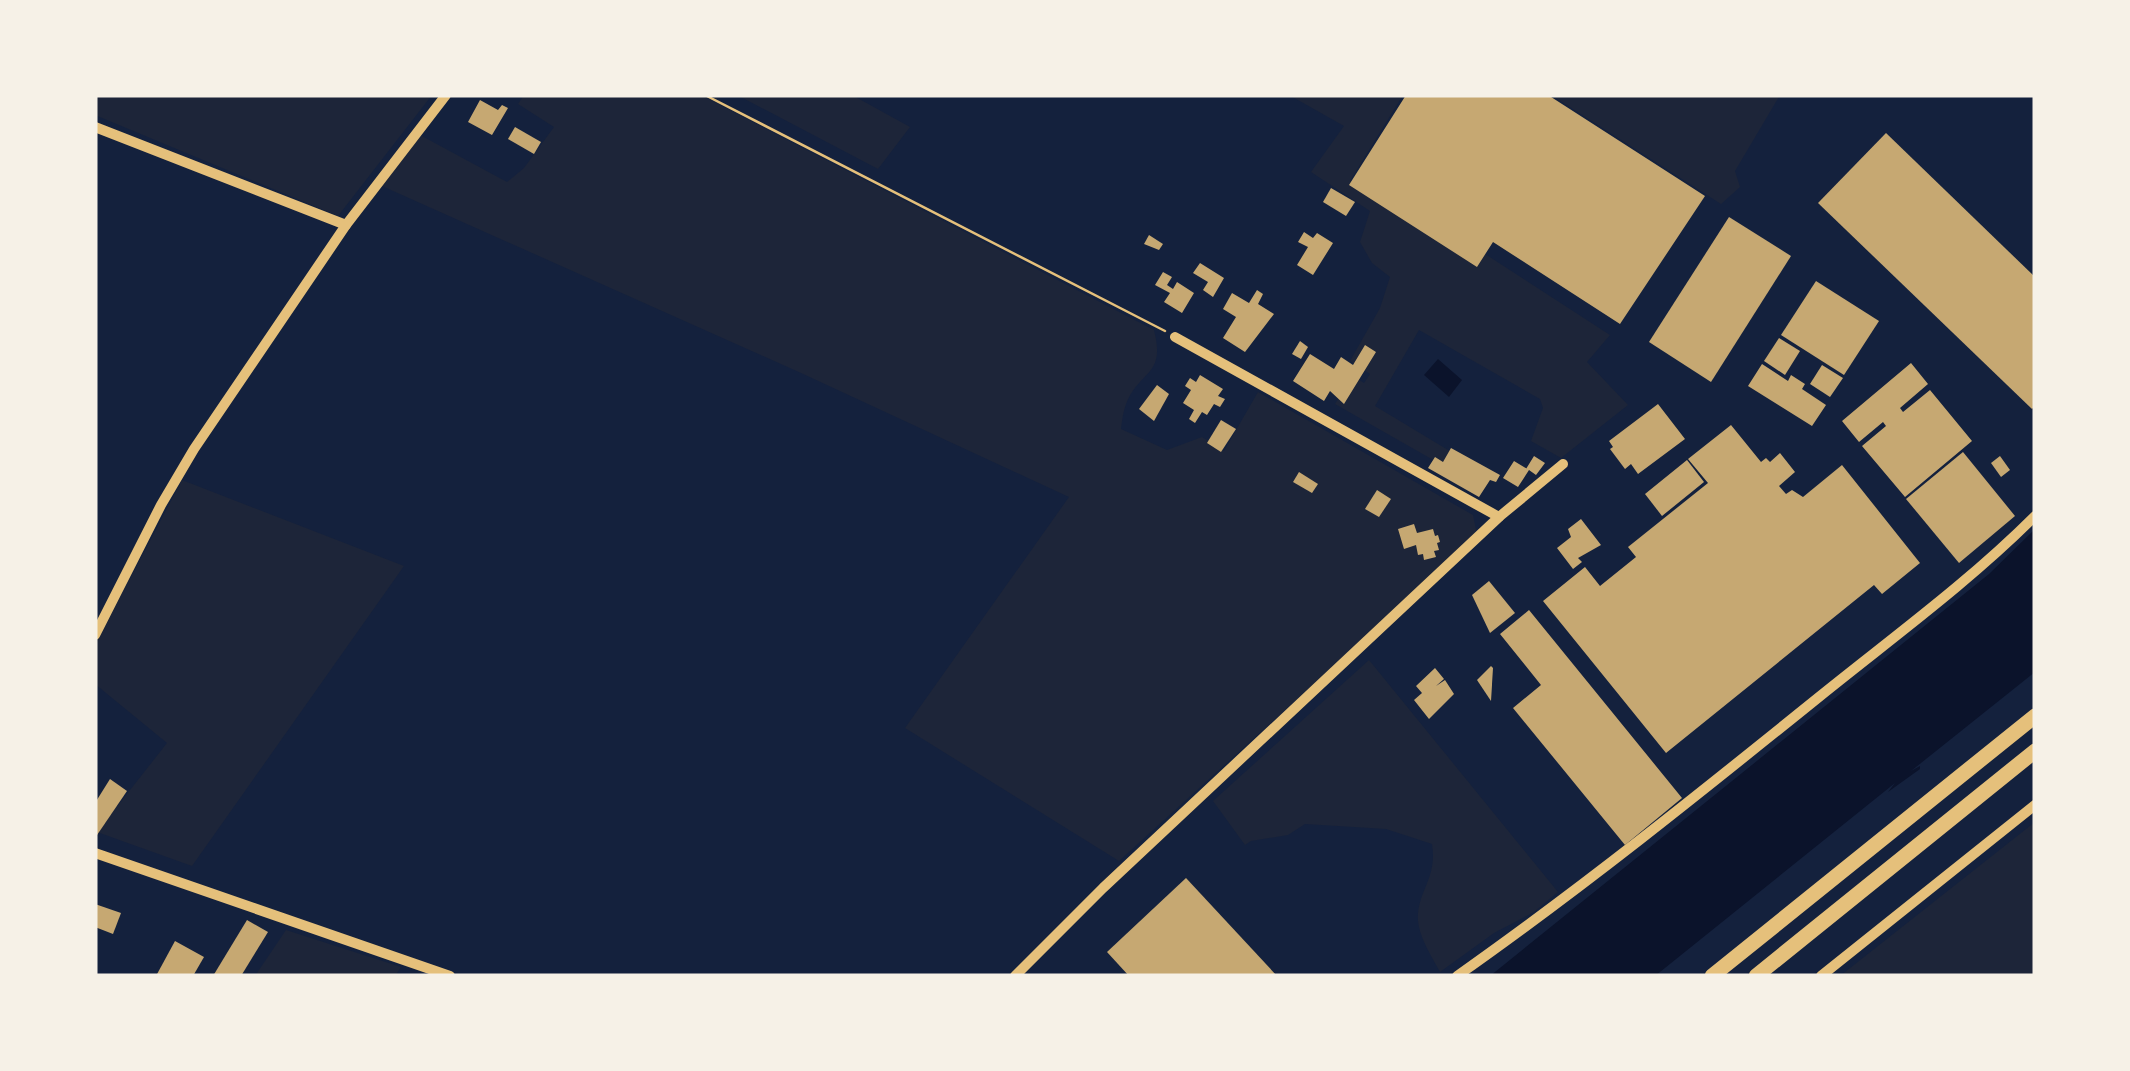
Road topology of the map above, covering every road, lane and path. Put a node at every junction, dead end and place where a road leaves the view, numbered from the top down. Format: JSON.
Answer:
{"nodes":[{"id":1,"x":446,"y":95,"type":"edge"},
{"id":2,"x":705,"y":95,"type":"edge"},
{"id":3,"x":95,"y":127,"type":"edge"},
{"id":4,"x":346,"y":225,"type":"junction"},
{"id":5,"x":1175,"y":336,"type":"joint"},
{"id":6,"x":1562,"y":464,"type":"dead end"},
{"id":7,"x":2035,"y":516,"type":"edge"},
{"id":8,"x":1498,"y":517,"type":"junction"},
{"id":9,"x":95,"y":635,"type":"edge"},
{"id":10,"x":2035,"y":716,"type":"edge"},
{"id":11,"x":2035,"y":752,"type":"edge"},
{"id":12,"x":2035,"y":805,"type":"edge"},
{"id":13,"x":95,"y":853,"type":"edge"},
{"id":14,"x":450,"y":976,"type":"edge"},
{"id":15,"x":1016,"y":976,"type":"edge"},
{"id":16,"x":1457,"y":976,"type":"edge"},
{"id":17,"x":1712,"y":976,"type":"edge"},
{"id":18,"x":1756,"y":976,"type":"edge"},
{"id":19,"x":1821,"y":976,"type":"edge"}],
"edges":[{"from":1,"to":4,"type":"street"},
{"from":2,"to":5,"type":"path"},
{"from":3,"to":4,"type":"street"},
{"from":4,"to":9,"type":"street"},
{"from":5,"to":8,"type":"street"},
{"from":6,"to":8,"type":"street"},
{"from":7,"to":16,"type":"street"},
{"from":8,"to":15,"type":"street"},
{"from":10,"to":17,"type":"highway"},
{"from":11,"to":18,"type":"highway"},
{"from":12,"to":19,"type":"street"},
{"from":13,"to":14,"type":"street"}]}
